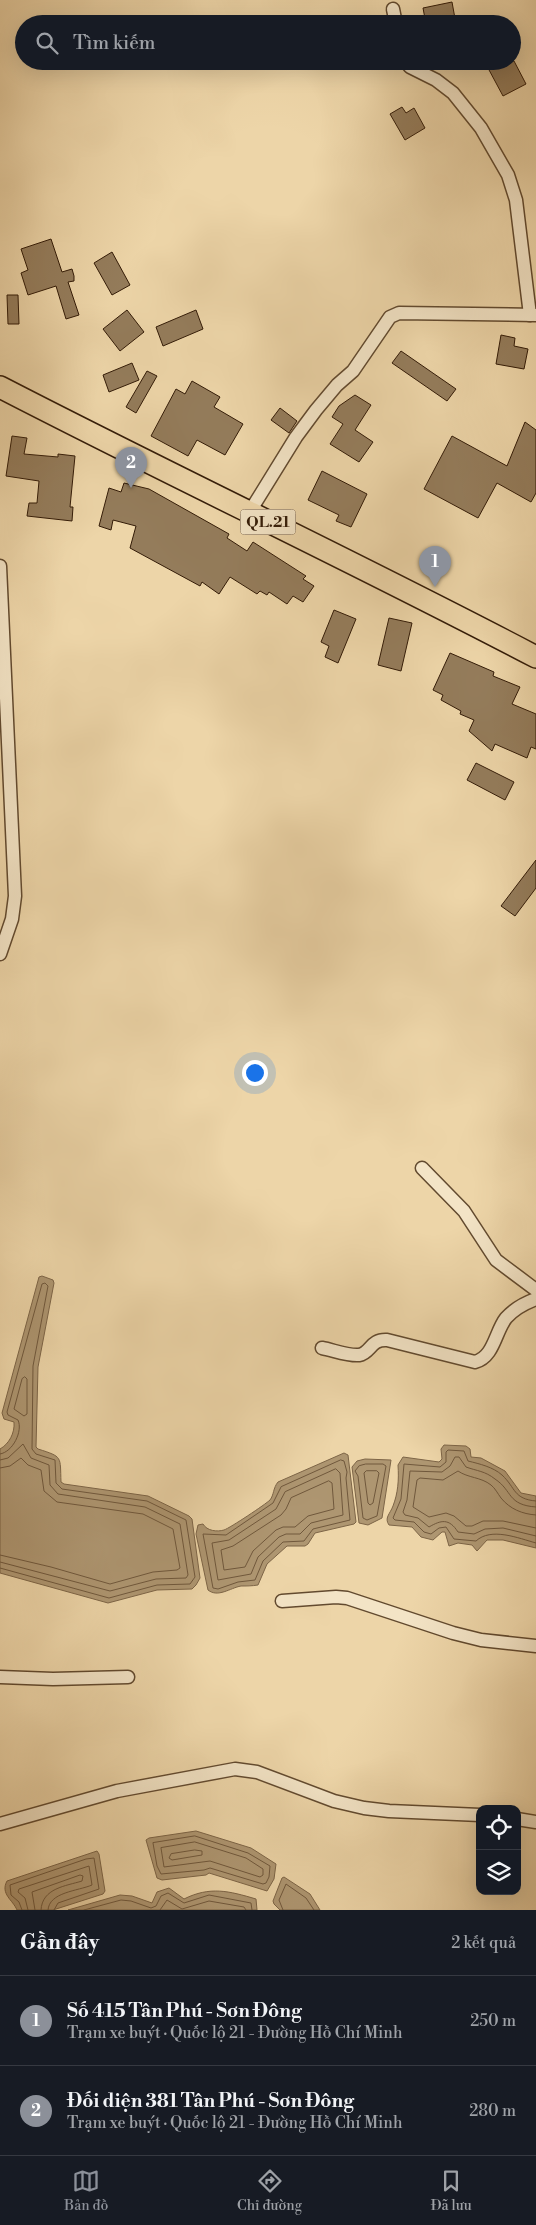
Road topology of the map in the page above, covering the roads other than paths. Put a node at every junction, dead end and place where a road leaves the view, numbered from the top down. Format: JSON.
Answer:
{"nodes":[{"id":1,"x":393,"y":10,"type":"dead end"},
{"id":2,"x":394,"y":15,"type":"edge"},
{"id":3,"x":414,"y":70,"type":"edge"},
{"id":4,"x":533,"y":315,"type":"edge"},
{"id":5,"x":0,"y":387,"type":"edge"},
{"id":6,"x":249,"y":513,"type":"junction"},
{"id":7,"x":0,"y":566,"type":"edge"},
{"id":8,"x":1,"y":618,"type":"edge"},
{"id":9,"x":536,"y":657,"type":"edge"},
{"id":10,"x":0,"y":954,"type":"edge"},
{"id":11,"x":422,"y":1168,"type":"dead end"},
{"id":12,"x":536,"y":1290,"type":"edge"},
{"id":13,"x":536,"y":1299,"type":"edge"},
{"id":14,"x":322,"y":1348,"type":"dead end"},
{"id":15,"x":282,"y":1601,"type":"dead end"},
{"id":16,"x":536,"y":1646,"type":"edge"},
{"id":17,"x":0,"y":1676,"type":"edge"},
{"id":18,"x":128,"y":1677,"type":"dead end"},
{"id":19,"x":476,"y":1815,"type":"edge"},
{"id":20,"x":521,"y":1820,"type":"edge"},
{"id":21,"x":536,"y":1822,"type":"edge"},
{"id":22,"x":0,"y":1824,"type":"edge"}],
"edges":[{"from":1,"to":2,"type":"street"},
{"from":3,"to":4,"type":"street"},
{"from":4,"to":6,"type":"street"},
{"from":5,"to":6,"type":"highway","number":"QL.21"},
{"from":6,"to":9,"type":"highway","number":"QL.21"},
{"from":7,"to":8,"type":"street"},
{"from":8,"to":10,"type":"street"},
{"from":11,"to":12,"type":"street"},
{"from":13,"to":14,"type":"street"},
{"from":15,"to":16,"type":"street"},
{"from":17,"to":18,"type":"street"},
{"from":19,"to":22,"type":"street"},
{"from":20,"to":21,"type":"street"}]}
